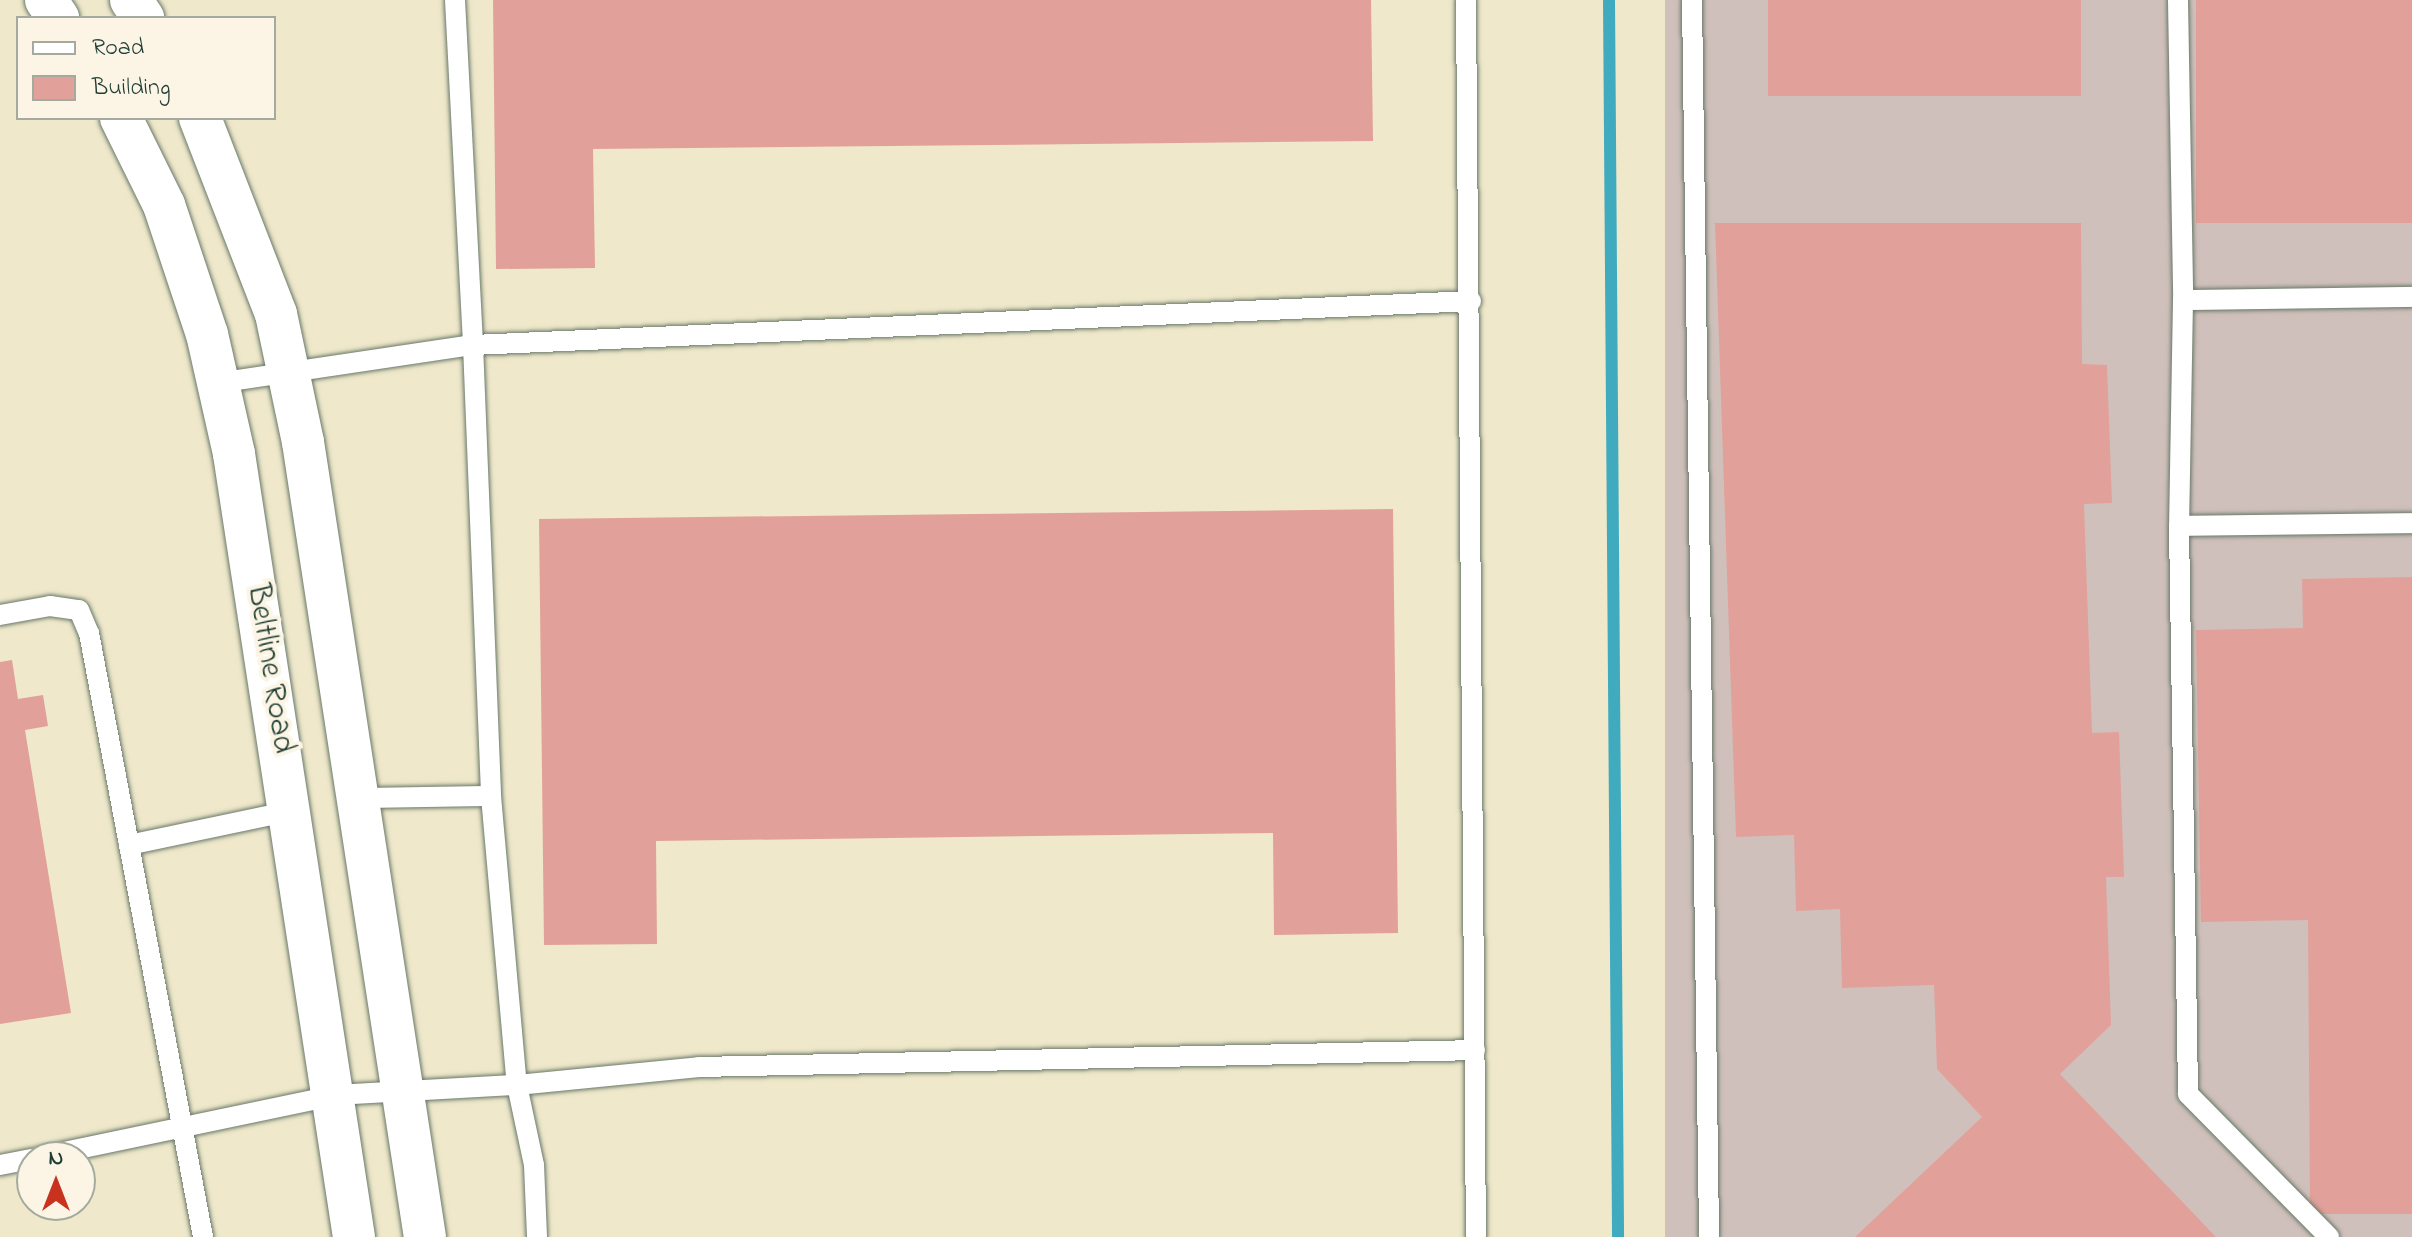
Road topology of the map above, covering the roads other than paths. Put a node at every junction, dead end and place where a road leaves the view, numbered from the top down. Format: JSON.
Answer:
{"nodes":[{"id":1,"x":455,"y":0,"type":"edge"},
{"id":2,"x":1466,"y":0,"type":"edge"},
{"id":3,"x":1692,"y":0,"type":"edge"},
{"id":4,"x":2178,"y":0,"type":"edge"},
{"id":5,"x":122,"y":120,"type":"edge"},
{"id":6,"x":201,"y":120,"type":"edge"},
{"id":7,"x":2412,"y":297,"type":"edge"},
{"id":8,"x":2183,"y":300,"type":"junction"},
{"id":9,"x":1471,"y":301,"type":"junction"},
{"id":10,"x":473,"y":345,"type":"junction"},
{"id":11,"x":288,"y":371,"type":"junction"},
{"id":12,"x":218,"y":383,"type":"junction"},
{"id":13,"x":2412,"y":523,"type":"edge"},
{"id":14,"x":2179,"y":526,"type":"junction"},
{"id":15,"x":0,"y":615,"type":"edge"},
{"id":16,"x":491,"y":796,"type":"junction"},
{"id":17,"x":360,"y":798,"type":"junction"},
{"id":18,"x":291,"y":811,"type":"junction"},
{"id":19,"x":129,"y":845,"type":"junction"},
{"id":20,"x":1475,"y":1050,"type":"junction"},
{"id":21,"x":517,"y":1085,"type":"junction"},
{"id":22,"x":405,"y":1091,"type":"junction"},
{"id":23,"x":336,"y":1095,"type":"junction"},
{"id":24,"x":183,"y":1129,"type":"junction"},
{"id":25,"x":96,"y":1146,"type":"edge"},
{"id":26,"x":203,"y":1237,"type":"edge"},
{"id":27,"x":354,"y":1237,"type":"edge"},
{"id":28,"x":425,"y":1237,"type":"edge"},
{"id":29,"x":537,"y":1237,"type":"edge"},
{"id":30,"x":1476,"y":1237,"type":"edge"},
{"id":31,"x":1709,"y":1237,"type":"edge"},
{"id":32,"x":2329,"y":1237,"type":"edge"}],
"edges":[{"from":1,"to":10,"type":"lane"},
{"from":2,"to":9,"type":"lane"},
{"from":3,"to":31,"type":"lane"},
{"from":4,"to":8,"type":"lane"},
{"from":5,"to":12,"type":"street","name":"Beltline Road"},
{"from":6,"to":11,"type":"street"},
{"from":7,"to":8,"type":"lane"},
{"from":8,"to":14,"type":"lane"},
{"from":9,"to":10,"type":"lane"},
{"from":9,"to":20,"type":"lane"},
{"from":10,"to":11,"type":"lane"},
{"from":10,"to":16,"type":"lane"},
{"from":11,"to":12,"type":"lane"},
{"from":11,"to":17,"type":"street"},
{"from":12,"to":18,"type":"street","name":"Beltline Road"},
{"from":13,"to":14,"type":"lane"},
{"from":14,"to":32,"type":"lane"},
{"from":15,"to":19,"type":"lane"},
{"from":16,"to":17,"type":"lane"},
{"from":16,"to":21,"type":"lane"},
{"from":17,"to":22,"type":"street"},
{"from":18,"to":19,"type":"lane"},
{"from":18,"to":23,"type":"street","name":"Beltline Road"},
{"from":19,"to":24,"type":"lane"},
{"from":20,"to":21,"type":"lane"},
{"from":20,"to":30,"type":"lane"},
{"from":21,"to":22,"type":"lane"},
{"from":21,"to":29,"type":"lane"},
{"from":22,"to":23,"type":"lane"},
{"from":22,"to":28,"type":"street"},
{"from":23,"to":24,"type":"lane"},
{"from":23,"to":27,"type":"street","name":"Beltline Road"},
{"from":24,"to":25,"type":"lane"},
{"from":24,"to":26,"type":"lane"}]}
